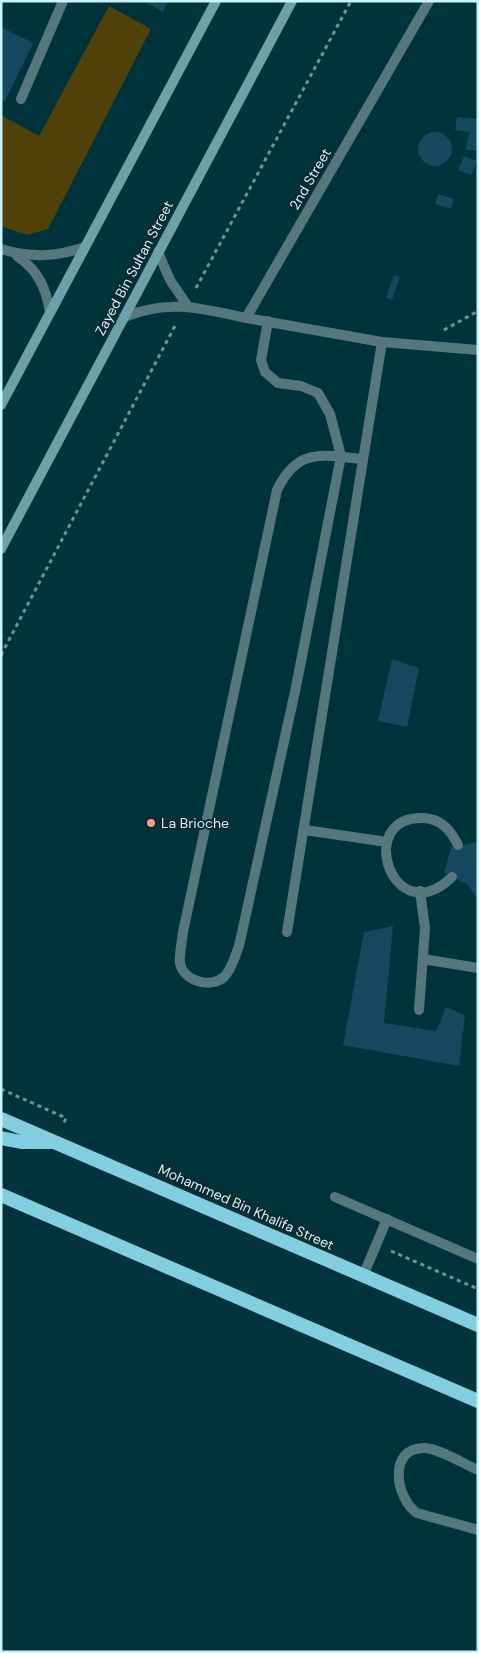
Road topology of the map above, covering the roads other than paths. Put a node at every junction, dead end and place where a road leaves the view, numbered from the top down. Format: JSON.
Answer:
{"nodes":[{"id":1,"x":62,"y":1,"type":"edge"},
{"id":2,"x":216,"y":1,"type":"edge"},
{"id":3,"x":292,"y":1,"type":"edge"},
{"id":4,"x":429,"y":1,"type":"edge"},
{"id":5,"x":21,"y":99,"type":"dead end"},
{"id":6,"x":85,"y":247,"type":"junction"},
{"id":7,"x":1,"y":249,"type":"edge"},
{"id":8,"x":12,"y":252,"type":"junction"},
{"id":9,"x":158,"y":252,"type":"junction"},
{"id":10,"x":187,"y":305,"type":"junction"},
{"id":11,"x":50,"y":312,"type":"junction"},
{"id":12,"x":124,"y":316,"type":"junction"},
{"id":13,"x":246,"y":318,"type":"junction"},
{"id":14,"x":268,"y":321,"type":"junction"},
{"id":15,"x":382,"y":342,"type":"junction"},
{"id":16,"x":478,"y":350,"type":"edge"},
{"id":17,"x":1,"y":405,"type":"edge"},
{"id":18,"x":341,"y":456,"type":"junction"},
{"id":19,"x":363,"y":459,"type":"junction"},
{"id":20,"x":1,"y":549,"type":"edge"},
{"id":21,"x":305,"y":830,"type":"junction"},
{"id":22,"x":387,"y":842,"type":"junction"},
{"id":23,"x":458,"y":845,"type":"dead end"},
{"id":24,"x":452,"y":876,"type":"dead end"},
{"id":25,"x":420,"y":891,"type":"junction"},
{"id":26,"x":287,"y":932,"type":"dead end"},
{"id":27,"x":422,"y":959,"type":"junction"},
{"id":28,"x":478,"y":968,"type":"edge"},
{"id":29,"x":419,"y":1010,"type":"dead end"},
{"id":30,"x":1,"y":1119,"type":"edge"},
{"id":31,"x":1,"y":1138,"type":"edge"},
{"id":32,"x":56,"y":1142,"type":"junction"},
{"id":33,"x":1,"y":1195,"type":"edge"},
{"id":34,"x":335,"y":1196,"type":"dead end"},
{"id":35,"x":387,"y":1219,"type":"junction"},
{"id":36,"x":478,"y":1259,"type":"edge"},
{"id":37,"x":363,"y":1276,"type":"junction"},
{"id":38,"x":478,"y":1325,"type":"edge"},
{"id":39,"x":478,"y":1401,"type":"edge"},
{"id":40,"x":478,"y":1470,"type":"edge"},
{"id":41,"x":478,"y":1530,"type":"edge"}],
"edges":[{"from":1,"to":5,"type":"street"},
{"from":2,"to":6,"type":"main road"},
{"from":3,"to":9,"type":"main road","name":"Zayed Bin Sultan Street"},
{"from":4,"to":13,"type":"street","name":"2nd Street"},
{"from":6,"to":8,"type":"street"},
{"from":6,"to":11,"type":"main road"},
{"from":7,"to":8,"type":"street"},
{"from":8,"to":11,"type":"street"},
{"from":9,"to":10,"type":"street"},
{"from":9,"to":12,"type":"main road","name":"Zayed Bin Sultan Street"},
{"from":10,"to":12,"type":"street"},
{"from":10,"to":13,"type":"street"},
{"from":11,"to":17,"type":"main road"},
{"from":12,"to":20,"type":"main road","name":"Zayed Bin Sultan Street"},
{"from":13,"to":14,"type":"street"},
{"from":14,"to":15,"type":"street"},
{"from":14,"to":18,"type":"street"},
{"from":15,"to":16,"type":"street"},
{"from":15,"to":19,"type":"street"},
{"from":18,"to":18,"type":"street"},
{"from":18,"to":19,"type":"street"},
{"from":19,"to":21,"type":"street"},
{"from":21,"to":22,"type":"street"},
{"from":21,"to":26,"type":"street"},
{"from":22,"to":23,"type":"street"},
{"from":22,"to":25,"type":"street"},
{"from":24,"to":25,"type":"street"},
{"from":25,"to":27,"type":"street"},
{"from":27,"to":28,"type":"street"},
{"from":27,"to":29,"type":"street"},
{"from":30,"to":32,"type":"highway","name":"Mohammed Bin Khalifa Street"},
{"from":31,"to":32,"type":"highway"},
{"from":32,"to":37,"type":"highway","name":"Mohammed Bin Khalifa Street"},
{"from":33,"to":39,"type":"highway"},
{"from":34,"to":35,"type":"street"},
{"from":35,"to":36,"type":"street"},
{"from":35,"to":37,"type":"street"},
{"from":37,"to":38,"type":"highway","name":"Mohammed Bin Khalifa Street"},
{"from":40,"to":41,"type":"street"}]}
